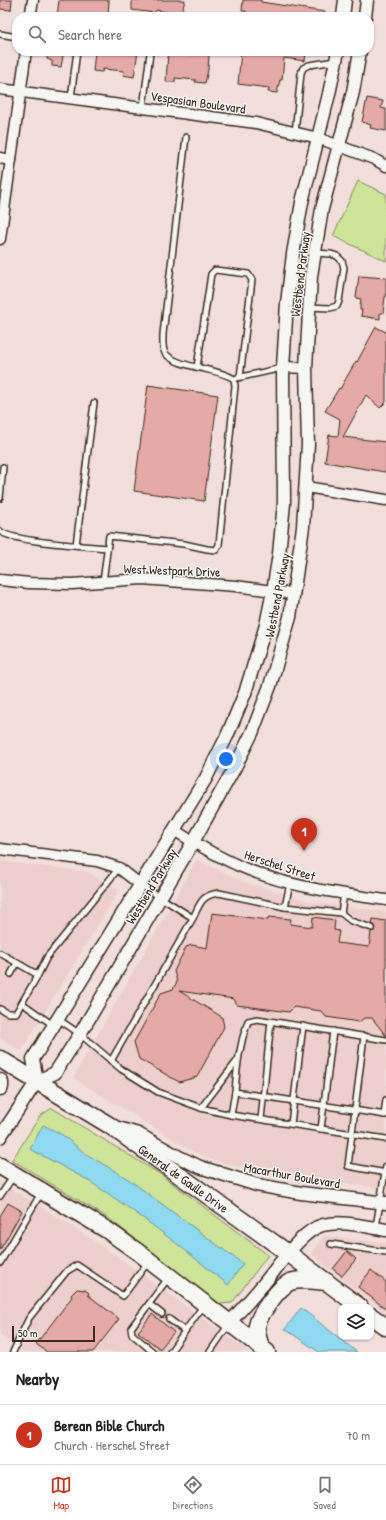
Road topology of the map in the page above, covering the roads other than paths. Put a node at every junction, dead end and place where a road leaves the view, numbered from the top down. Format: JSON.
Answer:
{"nodes":[{"id":1,"x":33,"y":0,"type":"edge"},
{"id":2,"x":345,"y":0,"type":"edge"},
{"id":3,"x":367,"y":0,"type":"edge"},
{"id":4,"x":31,"y":12,"type":"edge"},
{"id":5,"x":344,"y":12,"type":"edge"},
{"id":6,"x":366,"y":12,"type":"edge"},
{"id":7,"x":0,"y":34,"type":"edge"},
{"id":8,"x":12,"y":36,"type":"edge"},
{"id":9,"x":25,"y":56,"type":"edge"},
{"id":10,"x":76,"y":56,"type":"edge"},
{"id":11,"x":150,"y":56,"type":"edge"},
{"id":12,"x":337,"y":56,"type":"edge"},
{"id":13,"x":359,"y":56,"type":"edge"},
{"id":14,"x":0,"y":89,"type":"edge"},
{"id":15,"x":21,"y":91,"type":"junction"},
{"id":16,"x":71,"y":98,"type":"junction"},
{"id":17,"x":143,"y":108,"type":"junction"},
{"id":18,"x":296,"y":133,"type":"junction"},
{"id":19,"x":186,"y":137,"type":"dead end"},
{"id":20,"x":318,"y":138,"type":"junction"},
{"id":21,"x":338,"y":145,"type":"junction"},
{"id":22,"x":0,"y":158,"type":"edge"},
{"id":23,"x":11,"y":160,"type":"junction"},
{"id":24,"x":386,"y":166,"type":"edge"},
{"id":25,"x":1,"y":223,"type":"edge"},
{"id":26,"x":0,"y":239,"type":"edge"},
{"id":27,"x":315,"y":253,"type":"junction"},
{"id":28,"x":309,"y":307,"type":"junction"},
{"id":29,"x":197,"y":367,"type":"junction"},
{"id":30,"x":283,"y":367,"type":"junction"},
{"id":31,"x":306,"y":368,"type":"junction"},
{"id":32,"x":240,"y":378,"type":"junction"},
{"id":33,"x":234,"y":379,"type":"junction"},
{"id":34,"x":94,"y":403,"type":"dead end"},
{"id":35,"x":3,"y":466,"type":"dead end"},
{"id":36,"x":306,"y":487,"type":"junction"},
{"id":37,"x":0,"y":498,"type":"edge"},
{"id":38,"x":386,"y":500,"type":"edge"},
{"id":39,"x":0,"y":531,"type":"edge"},
{"id":40,"x":76,"y":545,"type":"junction"},
{"id":41,"x":107,"y":548,"type":"junction"},
{"id":42,"x":0,"y":580,"type":"edge"},
{"id":43,"x":103,"y":582,"type":"junction"},
{"id":44,"x":273,"y":591,"type":"junction"},
{"id":45,"x":294,"y":594,"type":"junction"},
{"id":46,"x":174,"y":830,"type":"junction"},
{"id":47,"x":193,"y":842,"type":"junction"},
{"id":48,"x":0,"y":849,"type":"edge"},
{"id":49,"x":119,"y":868,"type":"junction"},
{"id":50,"x":290,"y":883,"type":"junction"},
{"id":51,"x":140,"y":885,"type":"junction"},
{"id":52,"x":344,"y":894,"type":"junction"},
{"id":53,"x":160,"y":898,"type":"junction"},
{"id":54,"x":386,"y":900,"type":"edge"},
{"id":55,"x":285,"y":907,"type":"junction"},
{"id":56,"x":342,"y":914,"type":"junction"},
{"id":57,"x":192,"y":918,"type":"junction"},
{"id":58,"x":372,"y":928,"type":"dead end"},
{"id":59,"x":1,"y":955,"type":"edge"},
{"id":60,"x":17,"y":963,"type":"junction"},
{"id":61,"x":11,"y":974,"type":"dead end"},
{"id":62,"x":38,"y":975,"type":"junction"},
{"id":63,"x":22,"y":1003,"type":"junction"},
{"id":64,"x":0,"y":1009,"type":"edge"},
{"id":65,"x":271,"y":1021,"type":"junction"},
{"id":66,"x":56,"y":1022,"type":"junction"},
{"id":67,"x":303,"y":1026,"type":"junction"},
{"id":68,"x":333,"y":1031,"type":"junction"},
{"id":69,"x":80,"y":1034,"type":"junction"},
{"id":70,"x":364,"y":1036,"type":"junction"},
{"id":71,"x":386,"y":1040,"type":"edge"},
{"id":72,"x":0,"y":1059,"type":"edge"},
{"id":73,"x":237,"y":1060,"type":"junction"},
{"id":74,"x":111,"y":1061,"type":"junction"},
{"id":75,"x":36,"y":1080,"type":"junction"},
{"id":76,"x":0,"y":1082,"type":"edge"},
{"id":77,"x":0,"y":1088,"type":"edge"},
{"id":78,"x":235,"y":1092,"type":"junction"},
{"id":79,"x":263,"y":1096,"type":"junction"},
{"id":80,"x":386,"y":1100,"type":"edge"},
{"id":81,"x":294,"y":1102,"type":"junction"},
{"id":82,"x":325,"y":1106,"type":"junction"},
{"id":83,"x":201,"y":1108,"type":"junction"},
{"id":84,"x":355,"y":1111,"type":"junction"},
{"id":85,"x":231,"y":1115,"type":"junction"},
{"id":86,"x":385,"y":1115,"type":"edge"},
{"id":87,"x":261,"y":1119,"type":"junction"},
{"id":88,"x":291,"y":1124,"type":"junction"},
{"id":89,"x":109,"y":1125,"type":"junction"},
{"id":90,"x":321,"y":1129,"type":"junction"},
{"id":91,"x":352,"y":1134,"type":"junction"},
{"id":92,"x":0,"y":1137,"type":"edge"},
{"id":93,"x":386,"y":1139,"type":"edge"},
{"id":94,"x":0,"y":1166,"type":"edge"},
{"id":95,"x":386,"y":1166,"type":"edge"},
{"id":96,"x":386,"y":1173,"type":"edge"},
{"id":97,"x":14,"y":1174,"type":"junction"},
{"id":98,"x":42,"y":1190,"type":"junction"},
{"id":99,"x":0,"y":1196,"type":"edge"},
{"id":100,"x":383,"y":1203,"type":"edge"},
{"id":101,"x":381,"y":1229,"type":"edge"},
{"id":102,"x":331,"y":1244,"type":"dead end"},
{"id":103,"x":386,"y":1252,"type":"edge"},
{"id":104,"x":288,"y":1253,"type":"junction"},
{"id":105,"x":149,"y":1261,"type":"junction"},
{"id":106,"x":0,"y":1263,"type":"edge"},
{"id":107,"x":169,"y":1277,"type":"junction"},
{"id":108,"x":327,"y":1282,"type":"junction"},
{"id":109,"x":149,"y":1304,"type":"junction"},
{"id":110,"x":204,"y":1304,"type":"junction"},
{"id":111,"x":356,"y":1304,"type":"edge"},
{"id":112,"x":162,"y":1314,"type":"dead end"},
{"id":113,"x":374,"y":1318,"type":"edge"},
{"id":114,"x":169,"y":1319,"type":"dead end"},
{"id":115,"x":229,"y":1323,"type":"junction"},
{"id":116,"x":386,"y":1327,"type":"edge"},
{"id":117,"x":185,"y":1331,"type":"junction"},
{"id":118,"x":264,"y":1350,"type":"edge"},
{"id":119,"x":13,"y":1352,"type":"edge"},
{"id":120,"x":153,"y":1352,"type":"edge"},
{"id":121,"x":170,"y":1352,"type":"edge"},
{"id":122,"x":210,"y":1352,"type":"edge"}],
"edges":[{"from":1,"to":4,"type":"street"},
{"from":2,"to":5,"type":"street"},
{"from":3,"to":6,"type":"street"},
{"from":7,"to":8,"type":"lane"},
{"from":9,"to":15,"type":"street"},
{"from":10,"to":16,"type":"lane"},
{"from":11,"to":17,"type":"lane"},
{"from":12,"to":18,"type":"lane"},
{"from":12,"to":20,"type":"street","name":"Westbend Parkway"},
{"from":13,"to":21,"type":"street","name":"Westbend Parkway"},
{"from":14,"to":15,"type":"street","name":"Vespasian Boulevard"},
{"from":15,"to":16,"type":"street","name":"Vespasian Boulevard"},
{"from":15,"to":23,"type":"street"},
{"from":16,"to":17,"type":"street","name":"Vespasian Boulevard"},
{"from":17,"to":18,"type":"street","name":"Vespasian Boulevard"},
{"from":18,"to":20,"type":"street","name":"Vespasian Boulevard"},
{"from":19,"to":29,"type":"lane"},
{"from":20,"to":21,"type":"street","name":"Vespasian Boulevard"},
{"from":20,"to":30,"type":"street","name":"Westbend Parkway"},
{"from":21,"to":24,"type":"street","name":"Vespasian Boulevard"},
{"from":21,"to":27,"type":"street","name":"Westbend Parkway"},
{"from":22,"to":23,"type":"street"},
{"from":23,"to":25,"type":"street"},
{"from":25,"to":26,"type":"street"},
{"from":27,"to":28,"type":"street","name":"Westbend Parkway"},
{"from":27,"to":28,"type":"lane"},
{"from":28,"to":31,"type":"street","name":"Westbend Parkway"},
{"from":29,"to":32,"type":"lane"},
{"from":29,"to":33,"type":"lane"},
{"from":30,"to":31,"type":"street"},
{"from":30,"to":32,"type":"lane"},
{"from":30,"to":44,"type":"street","name":"Westbend Parkway"},
{"from":31,"to":36,"type":"street","name":"Westbend Parkway"},
{"from":32,"to":33,"type":"lane"},
{"from":33,"to":41,"type":"lane"},
{"from":34,"to":40,"type":"lane"},
{"from":35,"to":37,"type":"lane"},
{"from":36,"to":38,"type":"street"},
{"from":36,"to":45,"type":"street","name":"Westbend Parkway"},
{"from":39,"to":40,"type":"lane"},
{"from":40,"to":41,"type":"lane"},
{"from":41,"to":43,"type":"lane"},
{"from":42,"to":43,"type":"street","name":"West Westpark Drive"},
{"from":43,"to":44,"type":"street","name":"West Westpark Drive"},
{"from":44,"to":45,"type":"street","name":"West Westpark Drive"},
{"from":44,"to":46,"type":"street","name":"Westbend Parkway"},
{"from":45,"to":47,"type":"street","name":"Westbend Parkway"},
{"from":46,"to":47,"type":"street","name":"Herschel Street"},
{"from":46,"to":51,"type":"street","name":"Westbend Parkway"},
{"from":47,"to":50,"type":"street","name":"Herschel Street"},
{"from":47,"to":53,"type":"street","name":"Westbend Parkway"},
{"from":48,"to":49,"type":"street"},
{"from":49,"to":51,"type":"street"},
{"from":49,"to":62,"type":"lane"},
{"from":50,"to":52,"type":"street","name":"Herschel Street"},
{"from":50,"to":55,"type":"lane"},
{"from":51,"to":53,"type":"lane"},
{"from":51,"to":66,"type":"street","name":"Westbend Parkway"},
{"from":52,"to":54,"type":"street","name":"Herschel Street"},
{"from":52,"to":56,"type":"lane"},
{"from":53,"to":57,"type":"lane"},
{"from":53,"to":69,"type":"street","name":"Westbend Parkway"},
{"from":55,"to":56,"type":"lane"},
{"from":55,"to":57,"type":"lane"},
{"from":56,"to":58,"type":"lane"},
{"from":57,"to":74,"type":"lane"},
{"from":59,"to":60,"type":"lane"},
{"from":60,"to":61,"type":"lane"},
{"from":60,"to":62,"type":"lane"},
{"from":62,"to":63,"type":"lane"},
{"from":63,"to":64,"type":"lane"},
{"from":63,"to":66,"type":"lane"},
{"from":65,"to":67,"type":"lane"},
{"from":65,"to":73,"type":"lane"},
{"from":65,"to":79,"type":"lane"},
{"from":66,"to":69,"type":"lane"},
{"from":66,"to":75,"type":"street","name":"Westbend Parkway"},
{"from":67,"to":68,"type":"lane"},
{"from":67,"to":81,"type":"lane"},
{"from":68,"to":70,"type":"lane"},
{"from":68,"to":82,"type":"lane"},
{"from":69,"to":74,"type":"lane"},
{"from":69,"to":75,"type":"street","name":"Westbend Parkway"},
{"from":70,"to":71,"type":"lane"},
{"from":70,"to":84,"type":"lane"},
{"from":72,"to":75,"type":"main road","name":"General de Gaulle Drive"},
{"from":73,"to":78,"type":"lane"},
{"from":73,"to":83,"type":"lane"},
{"from":74,"to":83,"type":"lane"},
{"from":75,"to":89,"type":"main road","name":"General de Gaulle Drive"},
{"from":75,"to":92,"type":"street"},
{"from":76,"to":77,"type":"main road"},
{"from":78,"to":79,"type":"lane"},
{"from":78,"to":85,"type":"lane"},
{"from":79,"to":81,"type":"lane"},
{"from":79,"to":87,"type":"lane"},
{"from":80,"to":86,"type":"lane"},
{"from":81,"to":82,"type":"lane"},
{"from":81,"to":88,"type":"lane"},
{"from":82,"to":84,"type":"lane"},
{"from":82,"to":90,"type":"lane"},
{"from":83,"to":85,"type":"lane"},
{"from":84,"to":86,"type":"lane"},
{"from":84,"to":91,"type":"lane"},
{"from":85,"to":87,"type":"lane"},
{"from":87,"to":88,"type":"lane"},
{"from":88,"to":90,"type":"lane"},
{"from":89,"to":100,"type":"street","name":"Macarthur Boulevard"},
{"from":89,"to":104,"type":"main road","name":"General de Gaulle Drive"},
{"from":90,"to":91,"type":"lane"},
{"from":91,"to":93,"type":"lane"},
{"from":91,"to":96,"type":"lane"},
{"from":94,"to":97,"type":"main road"},
{"from":95,"to":96,"type":"lane"},
{"from":96,"to":100,"type":"lane"},
{"from":97,"to":98,"type":"main road"},
{"from":97,"to":99,"type":"lane"},
{"from":98,"to":105,"type":"main road"},
{"from":98,"to":106,"type":"lane"},
{"from":100,"to":101,"type":"lane"},
{"from":101,"to":104,"type":"street"},
{"from":102,"to":103,"type":"lane"},
{"from":104,"to":108,"type":"main road","name":"General de Gaulle Drive"},
{"from":104,"to":115,"type":"street"},
{"from":105,"to":107,"type":"main road"},
{"from":105,"to":119,"type":"lane"},
{"from":107,"to":109,"type":"lane"},
{"from":107,"to":110,"type":"main road"},
{"from":108,"to":111,"type":"main road","name":"General de Gaulle Drive"},
{"from":108,"to":118,"type":"main road"},
{"from":109,"to":112,"type":"lane"},
{"from":109,"to":120,"type":"lane"},
{"from":110,"to":115,"type":"main road"},
{"from":110,"to":117,"type":"lane"},
{"from":113,"to":116,"type":"main road"},
{"from":114,"to":117,"type":"lane"},
{"from":115,"to":118,"type":"main road"},
{"from":115,"to":122,"type":"lane"},
{"from":117,"to":121,"type":"lane"}]}
